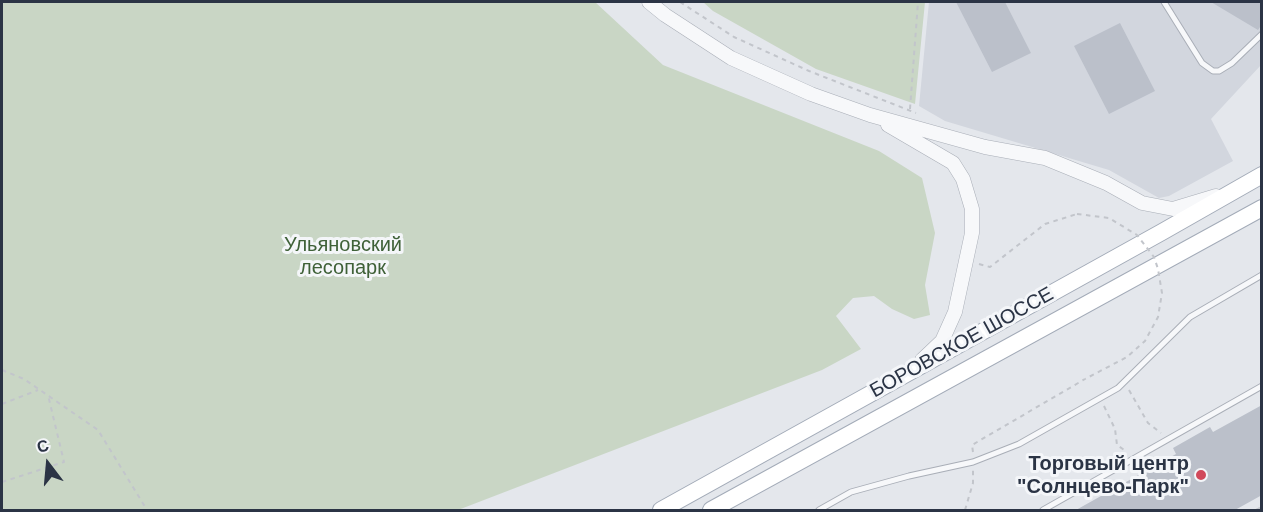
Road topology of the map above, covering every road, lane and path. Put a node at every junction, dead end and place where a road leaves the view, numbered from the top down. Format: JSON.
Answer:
{"nodes":[{"id":1,"x":649,"y":2,"type":"edge"},
{"id":2,"x":680,"y":2,"type":"edge"},
{"id":3,"x":918,"y":2,"type":"edge"},
{"id":4,"x":1164,"y":2,"type":"edge"},
{"id":5,"x":1262,"y":34,"type":"edge"},
{"id":6,"x":910,"y":111,"type":"junction"},
{"id":7,"x":870,"y":115,"type":"junction"},
{"id":8,"x":919,"y":115,"type":"dead end"},
{"id":9,"x":1262,"y":175,"type":"edge"},
{"id":10,"x":1233,"y":192,"type":"junction"},
{"id":11,"x":1262,"y":208,"type":"edge"},
{"id":12,"x":976,"y":264,"type":"dead end"},
{"id":13,"x":1262,"y":276,"type":"edge"},
{"id":14,"x":2,"y":370,"type":"edge"},
{"id":15,"x":911,"y":371,"type":"junction"},
{"id":16,"x":1124,"y":383,"type":"junction"},
{"id":17,"x":1262,"y":386,"type":"edge"},
{"id":18,"x":39,"y":389,"type":"junction"},
{"id":19,"x":48,"y":395,"type":"junction"},
{"id":20,"x":1100,"y":399,"type":"junction"},
{"id":21,"x":2,"y":404,"type":"edge"},
{"id":22,"x":1169,"y":439,"type":"junction"},
{"id":23,"x":1142,"y":454,"type":"junction"},
{"id":24,"x":973,"y":462,"type":"junction"},
{"id":25,"x":2,"y":482,"type":"edge"},
{"id":26,"x":1262,"y":507,"type":"edge"},
{"id":27,"x":147,"y":510,"type":"edge"},
{"id":28,"x":661,"y":510,"type":"edge"},
{"id":29,"x":711,"y":510,"type":"edge"},
{"id":30,"x":819,"y":510,"type":"edge"},
{"id":31,"x":965,"y":510,"type":"edge"},
{"id":32,"x":1043,"y":510,"type":"edge"},
{"id":33,"x":1256,"y":510,"type":"edge"}],
"edges":[{"from":1,"to":7,"type":"street"},
{"from":2,"to":6,"type":"path"},
{"from":3,"to":6,"type":"path"},
{"from":4,"to":5,"type":"lane"},
{"from":6,"to":8,"type":"path"},
{"from":7,"to":10,"type":"street"},
{"from":7,"to":15,"type":"street"},
{"from":9,"to":10,"type":"main road","name":"БОРОВСКОЕ ШОССЕ"},
{"from":10,"to":15,"type":"main road","name":"БОРОВСКОЕ ШОССЕ"},
{"from":11,"to":29,"type":"main road","name":"БОРОВСКОЕ ШОССЕ"},
{"from":12,"to":24,"type":"path","bridge":true},
{"from":13,"to":16,"type":"lane"},
{"from":14,"to":18,"type":"path"},
{"from":15,"to":28,"type":"main road","name":"БОРОВСКОЕ ШОССЕ"},
{"from":16,"to":20,"type":"lane"},
{"from":16,"to":22,"type":"path"},
{"from":17,"to":22,"type":"lane"},
{"from":18,"to":19,"type":"path"},
{"from":18,"to":21,"type":"path"},
{"from":19,"to":25,"type":"path"},
{"from":19,"to":27,"type":"path"},
{"from":20,"to":23,"type":"path"},
{"from":20,"to":24,"type":"lane"},
{"from":22,"to":23,"type":"lane"},
{"from":23,"to":32,"type":"lane"},
{"from":24,"to":30,"type":"lane"},
{"from":24,"to":31,"type":"path"},
{"from":26,"to":33,"type":"path"}]}
